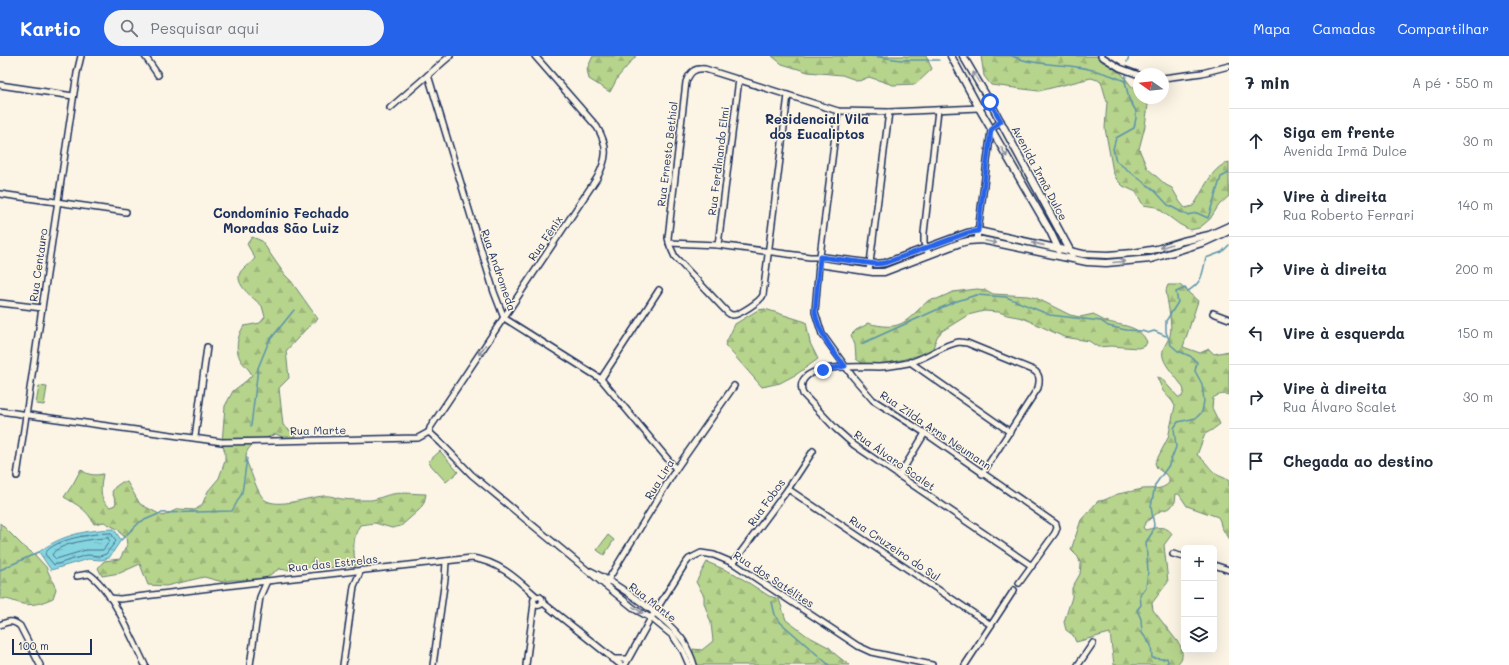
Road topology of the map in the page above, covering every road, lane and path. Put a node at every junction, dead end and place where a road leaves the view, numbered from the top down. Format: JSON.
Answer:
{"nodes":[{"id":1,"x":81,"y":56,"type":"edge"},
{"id":2,"x":145,"y":56,"type":"edge"},
{"id":3,"x":450,"y":56,"type":"edge"},
{"id":4,"x":535,"y":56,"type":"edge"},
{"id":5,"x":951,"y":56,"type":"edge"},
{"id":6,"x":963,"y":56,"type":"edge"},
{"id":7,"x":1101,"y":56,"type":"edge"},
{"id":8,"x":1229,"y":66,"type":"edge"},
{"id":9,"x":1133,"y":73,"type":"edge"},
{"id":10,"x":158,"y":75,"type":"dead end"},
{"id":11,"x":428,"y":75,"type":"junction"},
{"id":12,"x":1169,"y":77,"type":"edge"},
{"id":13,"x":738,"y":80,"type":"junction"},
{"id":14,"x":0,"y":86,"type":"edge"},
{"id":15,"x":788,"y":95,"type":"junction"},
{"id":16,"x":73,"y":96,"type":"junction"},
{"id":17,"x":990,"y":102,"type":"junction"},
{"id":18,"x":390,"y":108,"type":"dead end"},
{"id":19,"x":979,"y":108,"type":"junction"},
{"id":20,"x":938,"y":110,"type":"junction"},
{"id":21,"x":838,"y":111,"type":"junction"},
{"id":22,"x":889,"y":112,"type":"junction"},
{"id":23,"x":1001,"y":121,"type":"junction"},
{"id":24,"x":991,"y":130,"type":"junction"},
{"id":25,"x":0,"y":194,"type":"edge"},
{"id":26,"x":57,"y":202,"type":"junction"},
{"id":27,"x":126,"y":212,"type":"dead end"},
{"id":28,"x":1229,"y":226,"type":"edge"},
{"id":29,"x":978,"y":231,"type":"junction"},
{"id":30,"x":1229,"y":231,"type":"edge"},
{"id":31,"x":977,"y":240,"type":"junction"},
{"id":32,"x":1183,"y":241,"type":"junction"},
{"id":33,"x":669,"y":242,"type":"junction"},
{"id":34,"x":718,"y":245,"type":"junction"},
{"id":35,"x":926,"y":248,"type":"junction"},
{"id":36,"x":1058,"y":248,"type":"junction"},
{"id":37,"x":1185,"y":248,"type":"junction"},
{"id":38,"x":1072,"y":251,"type":"junction"},
{"id":39,"x":768,"y":252,"type":"junction"},
{"id":40,"x":929,"y":255,"type":"junction"},
{"id":41,"x":1061,"y":256,"type":"junction"},
{"id":42,"x":810,"y":257,"type":"junction"},
{"id":43,"x":820,"y":257,"type":"junction"},
{"id":44,"x":1073,"y":259,"type":"junction"},
{"id":45,"x":871,"y":263,"type":"junction"},
{"id":46,"x":819,"y":264,"type":"junction"},
{"id":47,"x":869,"y":272,"type":"junction"},
{"id":48,"x":659,"y":290,"type":"dead end"},
{"id":49,"x":0,"y":303,"type":"edge"},
{"id":50,"x":42,"y":308,"type":"junction"},
{"id":51,"x":1212,"y":313,"type":"dead end"},
{"id":52,"x":504,"y":318,"type":"junction"},
{"id":53,"x":1229,"y":319,"type":"edge"},
{"id":54,"x":207,"y":347,"type":"dead end"},
{"id":55,"x":910,"y":362,"type":"junction"},
{"id":56,"x":845,"y":366,"type":"junction"},
{"id":57,"x":601,"y":379,"type":"junction"},
{"id":58,"x":734,"y":386,"type":"dead end"},
{"id":59,"x":0,"y":411,"type":"edge"},
{"id":60,"x":25,"y":415,"type":"junction"},
{"id":61,"x":429,"y":432,"type":"junction"},
{"id":62,"x":1010,"y":432,"type":"junction"},
{"id":63,"x":926,"y":433,"type":"junction"},
{"id":64,"x":195,"y":438,"type":"junction"},
{"id":65,"x":813,"y":451,"type":"dead end"},
{"id":66,"x":676,"y":469,"type":"junction"},
{"id":67,"x":982,"y":474,"type":"junction"},
{"id":68,"x":17,"y":476,"type":"dead end"},
{"id":69,"x":899,"y":476,"type":"junction"},
{"id":70,"x":788,"y":488,"type":"junction"},
{"id":71,"x":1173,"y":554,"type":"dead end"},
{"id":72,"x":1181,"y":556,"type":"edge"},
{"id":73,"x":446,"y":561,"type":"junction"},
{"id":74,"x":733,"y":563,"type":"junction"},
{"id":75,"x":1032,"y":566,"type":"junction"},
{"id":76,"x":1217,"y":566,"type":"edge"},
{"id":77,"x":586,"y":568,"type":"junction"},
{"id":78,"x":360,"y":570,"type":"junction"},
{"id":79,"x":1229,"y":570,"type":"edge"},
{"id":80,"x":77,"y":576,"type":"dead end"},
{"id":81,"x":267,"y":580,"type":"junction"},
{"id":82,"x":608,"y":580,"type":"junction"},
{"id":83,"x":1020,"y":583,"type":"dead end"},
{"id":84,"x":605,"y":585,"type":"junction"},
{"id":85,"x":1014,"y":590,"type":"dead end"},
{"id":86,"x":629,"y":595,"type":"junction"},
{"id":87,"x":537,"y":597,"type":"junction"},
{"id":88,"x":110,"y":598,"type":"junction"},
{"id":89,"x":120,"y":599,"type":"junction"},
{"id":90,"x":625,"y":601,"type":"junction"},
{"id":91,"x":542,"y":602,"type":"junction"},
{"id":92,"x":534,"y":603,"type":"junction"},
{"id":93,"x":116,"y":608,"type":"junction"},
{"id":94,"x":652,"y":615,"type":"junction"},
{"id":95,"x":0,"y":625,"type":"edge"},
{"id":96,"x":991,"y":625,"type":"junction"},
{"id":97,"x":1093,"y":642,"type":"dead end"},
{"id":98,"x":612,"y":659,"type":"junction"},
{"id":99,"x":628,"y":659,"type":"junction"},
{"id":100,"x":40,"y":665,"type":"edge"},
{"id":101,"x":145,"y":665,"type":"edge"},
{"id":102,"x":250,"y":665,"type":"edge"},
{"id":103,"x":343,"y":665,"type":"edge"},
{"id":104,"x":433,"y":665,"type":"edge"},
{"id":105,"x":526,"y":665,"type":"edge"},
{"id":106,"x":621,"y":665,"type":"edge"},
{"id":107,"x":625,"y":665,"type":"edge"},
{"id":108,"x":689,"y":665,"type":"edge"},
{"id":109,"x":694,"y":665,"type":"edge"},
{"id":110,"x":932,"y":665,"type":"edge"},
{"id":111,"x":965,"y":665,"type":"edge"},
{"id":112,"x":1078,"y":665,"type":"edge"}],
"edges":[{"from":1,"to":16,"type":"street","name":"Rua Centauro"},
{"from":2,"to":10,"type":"street"},
{"from":3,"to":11,"type":"street"},
{"from":4,"to":52,"type":"street","name":"Rua Fênix"},
{"from":5,"to":19,"type":"street","name":"Avenida Irmã Dulce"},
{"from":17,"to":6,"type":"street","name":"Avenida Irmã Dulce","one_way":true},
{"from":7,"to":9,"type":"street"},
{"from":8,"to":12,"type":"street"},
{"from":11,"to":18,"type":"street"},
{"from":11,"to":52,"type":"street","name":"Rua Andromeda"},
{"from":13,"to":15,"type":"street"},
{"from":13,"to":33,"type":"street","name":"Rua Ernesto Bethiol"},
{"from":13,"to":34,"type":"street","name":"Rua Ferdinando Elmi"},
{"from":14,"to":16,"type":"street"},
{"from":15,"to":21,"type":"street"},
{"from":15,"to":39,"type":"street"},
{"from":16,"to":26,"type":"street","name":"Rua Centauro"},
{"from":17,"to":19,"type":"street"},
{"from":17,"to":23,"type":"street","name":"Avenida Irmã Dulce"},
{"from":19,"to":20,"type":"street"},
{"from":19,"to":24,"type":"street","name":"Avenida Irmã Dulce"},
{"from":20,"to":22,"type":"street"},
{"from":20,"to":35,"type":"street"},
{"from":21,"to":22,"type":"street"},
{"from":21,"to":43,"type":"street","name":"Rua Zilda Arns Neumann"},
{"from":22,"to":45,"type":"street"},
{"from":23,"to":24,"type":"street"},
{"from":23,"to":38,"type":"street","name":"Avenida Irmã Dulce"},
{"from":24,"to":29,"type":"street"},
{"from":24,"to":36,"type":"street","name":"Avenida Irmã Dulce","one_way":true},
{"from":25,"to":26,"type":"street"},
{"from":26,"to":27,"type":"street"},
{"from":26,"to":50,"type":"street","name":"Rua Centauro"},
{"from":28,"to":32,"type":"street"},
{"from":29,"to":31,"type":"street"},
{"from":29,"to":35,"type":"street"},
{"from":36,"to":29,"type":"street","one_way":true},
{"from":30,"to":37,"type":"street"},
{"from":31,"to":40,"type":"street"},
{"from":31,"to":41,"type":"street","one_way":true},
{"from":32,"to":37,"type":"street"},
{"from":32,"to":38,"type":"street","one_way":true},
{"from":33,"to":34,"type":"street"},
{"from":33,"to":39,"type":"street"},
{"from":34,"to":39,"type":"street"},
{"from":35,"to":40,"type":"street"},
{"from":35,"to":45,"type":"street"},
{"from":36,"to":38,"type":"street"},
{"from":36,"to":41,"type":"street","name":"Avenida Irmã Dulce"},
{"from":44,"to":37,"type":"street","one_way":true},
{"from":38,"to":44,"type":"street","name":"Avenida Irmã Dulce"},
{"from":39,"to":42,"type":"street"},
{"from":40,"to":47,"type":"street"},
{"from":41,"to":44,"type":"street"},
{"from":42,"to":43,"type":"street"},
{"from":42,"to":46,"type":"street"},
{"from":43,"to":45,"type":"street"},
{"from":43,"to":46,"type":"street","name":"Rua Zilda Arns Neumann"},
{"from":45,"to":47,"type":"street"},
{"from":46,"to":47,"type":"street"},
{"from":46,"to":56,"type":"street","name":"Rua Zilda Arns Neumann"},
{"from":48,"to":57,"type":"street"},
{"from":49,"to":50,"type":"street"},
{"from":50,"to":60,"type":"street","name":"Rua Centauro"},
{"from":51,"to":53,"type":"street"},
{"from":52,"to":57,"type":"street","name":"Rua Andromeda"},
{"from":52,"to":61,"type":"street","name":"Rua Fênix","one_way":true},
{"from":54,"to":64,"type":"street"},
{"from":55,"to":56,"type":"street"},
{"from":55,"to":62,"type":"street"},
{"from":55,"to":62,"type":"street"},
{"from":56,"to":63,"type":"street","name":"Rua Zilda Arns Neumann"},
{"from":56,"to":69,"type":"street","name":"Rua Álvaro Scalet"},
{"from":57,"to":66,"type":"street","name":"Rua Andromeda"},
{"from":58,"to":66,"type":"street","name":"Rua Lira"},
{"from":59,"to":60,"type":"street","name":"Rua Marte"},
{"from":60,"to":64,"type":"street","name":"Rua Marte"},
{"from":60,"to":68,"type":"street","name":"Rua Centauro"},
{"from":61,"to":64,"type":"street","name":"Rua Marte"},
{"from":61,"to":77,"type":"street","name":"Rua Marte"},
{"from":62,"to":67,"type":"street"},
{"from":63,"to":67,"type":"street","name":"Rua Zilda Arns Neumann"},
{"from":63,"to":69,"type":"street"},
{"from":65,"to":70,"type":"street","name":"Rua Fobos"},
{"from":66,"to":82,"type":"street","name":"Rua Lira"},
{"from":67,"to":75,"type":"street","name":"Rua Zilda Arns Neumann"},
{"from":69,"to":75,"type":"street","name":"Rua Álvaro Scalet"},
{"from":70,"to":74,"type":"street","name":"Rua Fobos"},
{"from":70,"to":96,"type":"street","name":"Rua Cruzeiro do Sul"},
{"from":71,"to":72,"type":"street"},
{"from":73,"to":78,"type":"street","name":"Rua das Estrelas"},
{"from":73,"to":87,"type":"street","name":"Rua das Estrelas"},
{"from":73,"to":104,"type":"street"},
{"from":74,"to":94,"type":"street","name":"Rua dos Satélites"},
{"from":74,"to":110,"type":"street","name":"Rua dos Satélites"},
{"from":75,"to":83,"type":"street"},
{"from":76,"to":79,"type":"street"},
{"from":77,"to":82,"type":"street","name":"Rua Marte"},
{"from":77,"to":84,"type":"street","name":"Rua Marte"},
{"from":78,"to":81,"type":"street","name":"Rua das Estrelas"},
{"from":78,"to":103,"type":"street"},
{"from":80,"to":88,"type":"street"},
{"from":81,"to":89,"type":"street","name":"Rua das Estrelas"},
{"from":81,"to":102,"type":"street"},
{"from":82,"to":84,"type":"street","name":"Rua Lira"},
{"from":82,"to":86,"type":"street","name":"Rua Marte"},
{"from":84,"to":90,"type":"street","name":"Rua Marte"},
{"from":85,"to":96,"type":"street"},
{"from":86,"to":90,"type":"street"},
{"from":86,"to":94,"type":"street","name":"Rua Marte"},
{"from":87,"to":91,"type":"street"},
{"from":87,"to":92,"type":"street"},
{"from":88,"to":89,"type":"street","name":"Rua das Estrelas"},
{"from":88,"to":93,"type":"street"},
{"from":89,"to":93,"type":"street"},
{"from":90,"to":94,"type":"street","name":"Rua Marte","one_way":true},
{"from":91,"to":92,"type":"street"},
{"from":91,"to":98,"type":"street"},
{"from":92,"to":105,"type":"street"},
{"from":93,"to":101,"type":"street"},
{"from":94,"to":99,"type":"street","name":"Rua dos Satélites"},
{"from":94,"to":108,"type":"street","name":"Rua Marte"},
{"from":94,"to":109,"type":"street","name":"Rua Marte"},
{"from":95,"to":100,"type":"street"},
{"from":96,"to":111,"type":"street"},
{"from":97,"to":112,"type":"street"},
{"from":98,"to":99,"type":"street"},
{"from":98,"to":106,"type":"street"},
{"from":99,"to":107,"type":"street","name":"Rua dos Satélites"}]}
